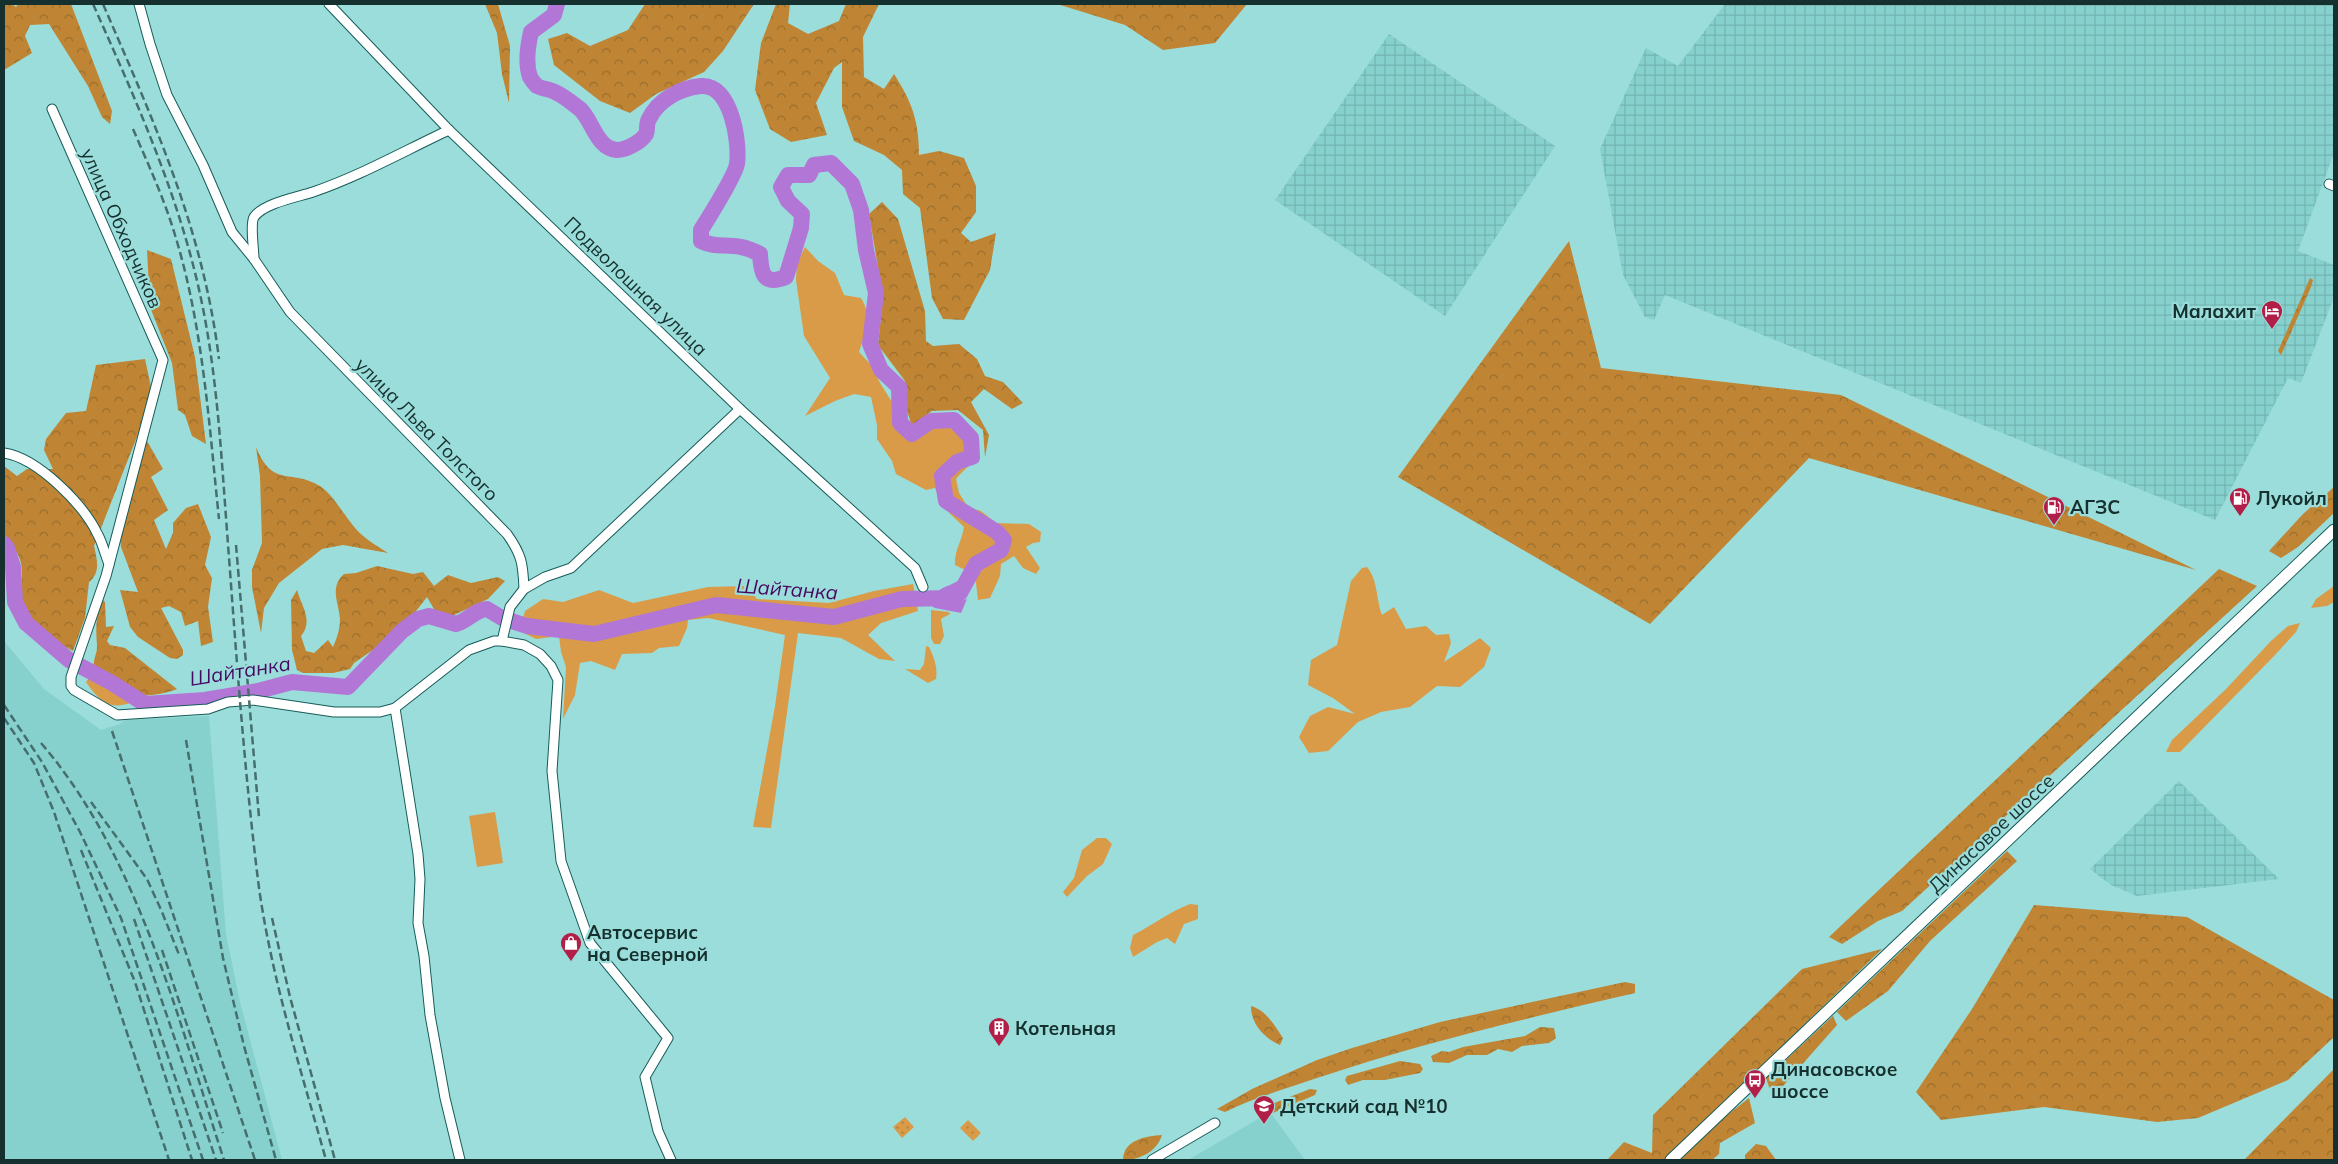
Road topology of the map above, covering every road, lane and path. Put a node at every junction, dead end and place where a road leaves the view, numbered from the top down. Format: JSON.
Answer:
{"nodes":[{"id":1,"x":139,"y":4,"type":"edge"},
{"id":2,"x":329,"y":4,"type":"edge"},
{"id":3,"x":52,"y":109,"type":"dead end"},
{"id":4,"x":449,"y":130,"type":"junction"},
{"id":5,"x":254,"y":259,"type":"junction"},
{"id":6,"x":740,"y":409,"type":"junction"},
{"id":7,"x":4,"y":453,"type":"edge"},
{"id":8,"x":2334,"y":530,"type":"edge"},
{"id":9,"x":109,"y":564,"type":"junction"},
{"id":10,"x":923,"y":587,"type":"dead end"},
{"id":11,"x":524,"y":589,"type":"junction"},
{"id":12,"x":502,"y":641,"type":"junction"},
{"id":13,"x":395,"y":708,"type":"junction"},
{"id":14,"x":1214,"y":1124,"type":"dead end"},
{"id":15,"x":460,"y":1160,"type":"edge"},
{"id":16,"x":671,"y":1160,"type":"edge"},
{"id":17,"x":1152,"y":1160,"type":"edge"},
{"id":18,"x":1671,"y":1160,"type":"edge"}],
"edges":[{"from":1,"to":5,"type":"street","name":"улица Льва Толстого"},
{"from":2,"to":4,"type":"street","name":"Подволошная улица"},
{"from":3,"to":9,"type":"street","name":"улица Обходчиков"},
{"from":4,"to":5,"type":"street"},
{"from":4,"to":6,"type":"street","name":"Подволошная улица"},
{"from":5,"to":11,"type":"street","name":"улица Льва Толстого"},
{"from":6,"to":10,"type":"street","name":"Подволошная улица"},
{"from":6,"to":11,"type":"street"},
{"from":7,"to":9,"type":"street"},
{"from":8,"to":18,"type":"street","name":"Динасовое шоссе"},
{"from":9,"to":13,"type":"street"},
{"from":11,"to":12,"type":"street"},
{"from":12,"to":13,"type":"street"},
{"from":12,"to":16,"type":"street"},
{"from":13,"to":15,"type":"street"},
{"from":14,"to":17,"type":"street"}]}
